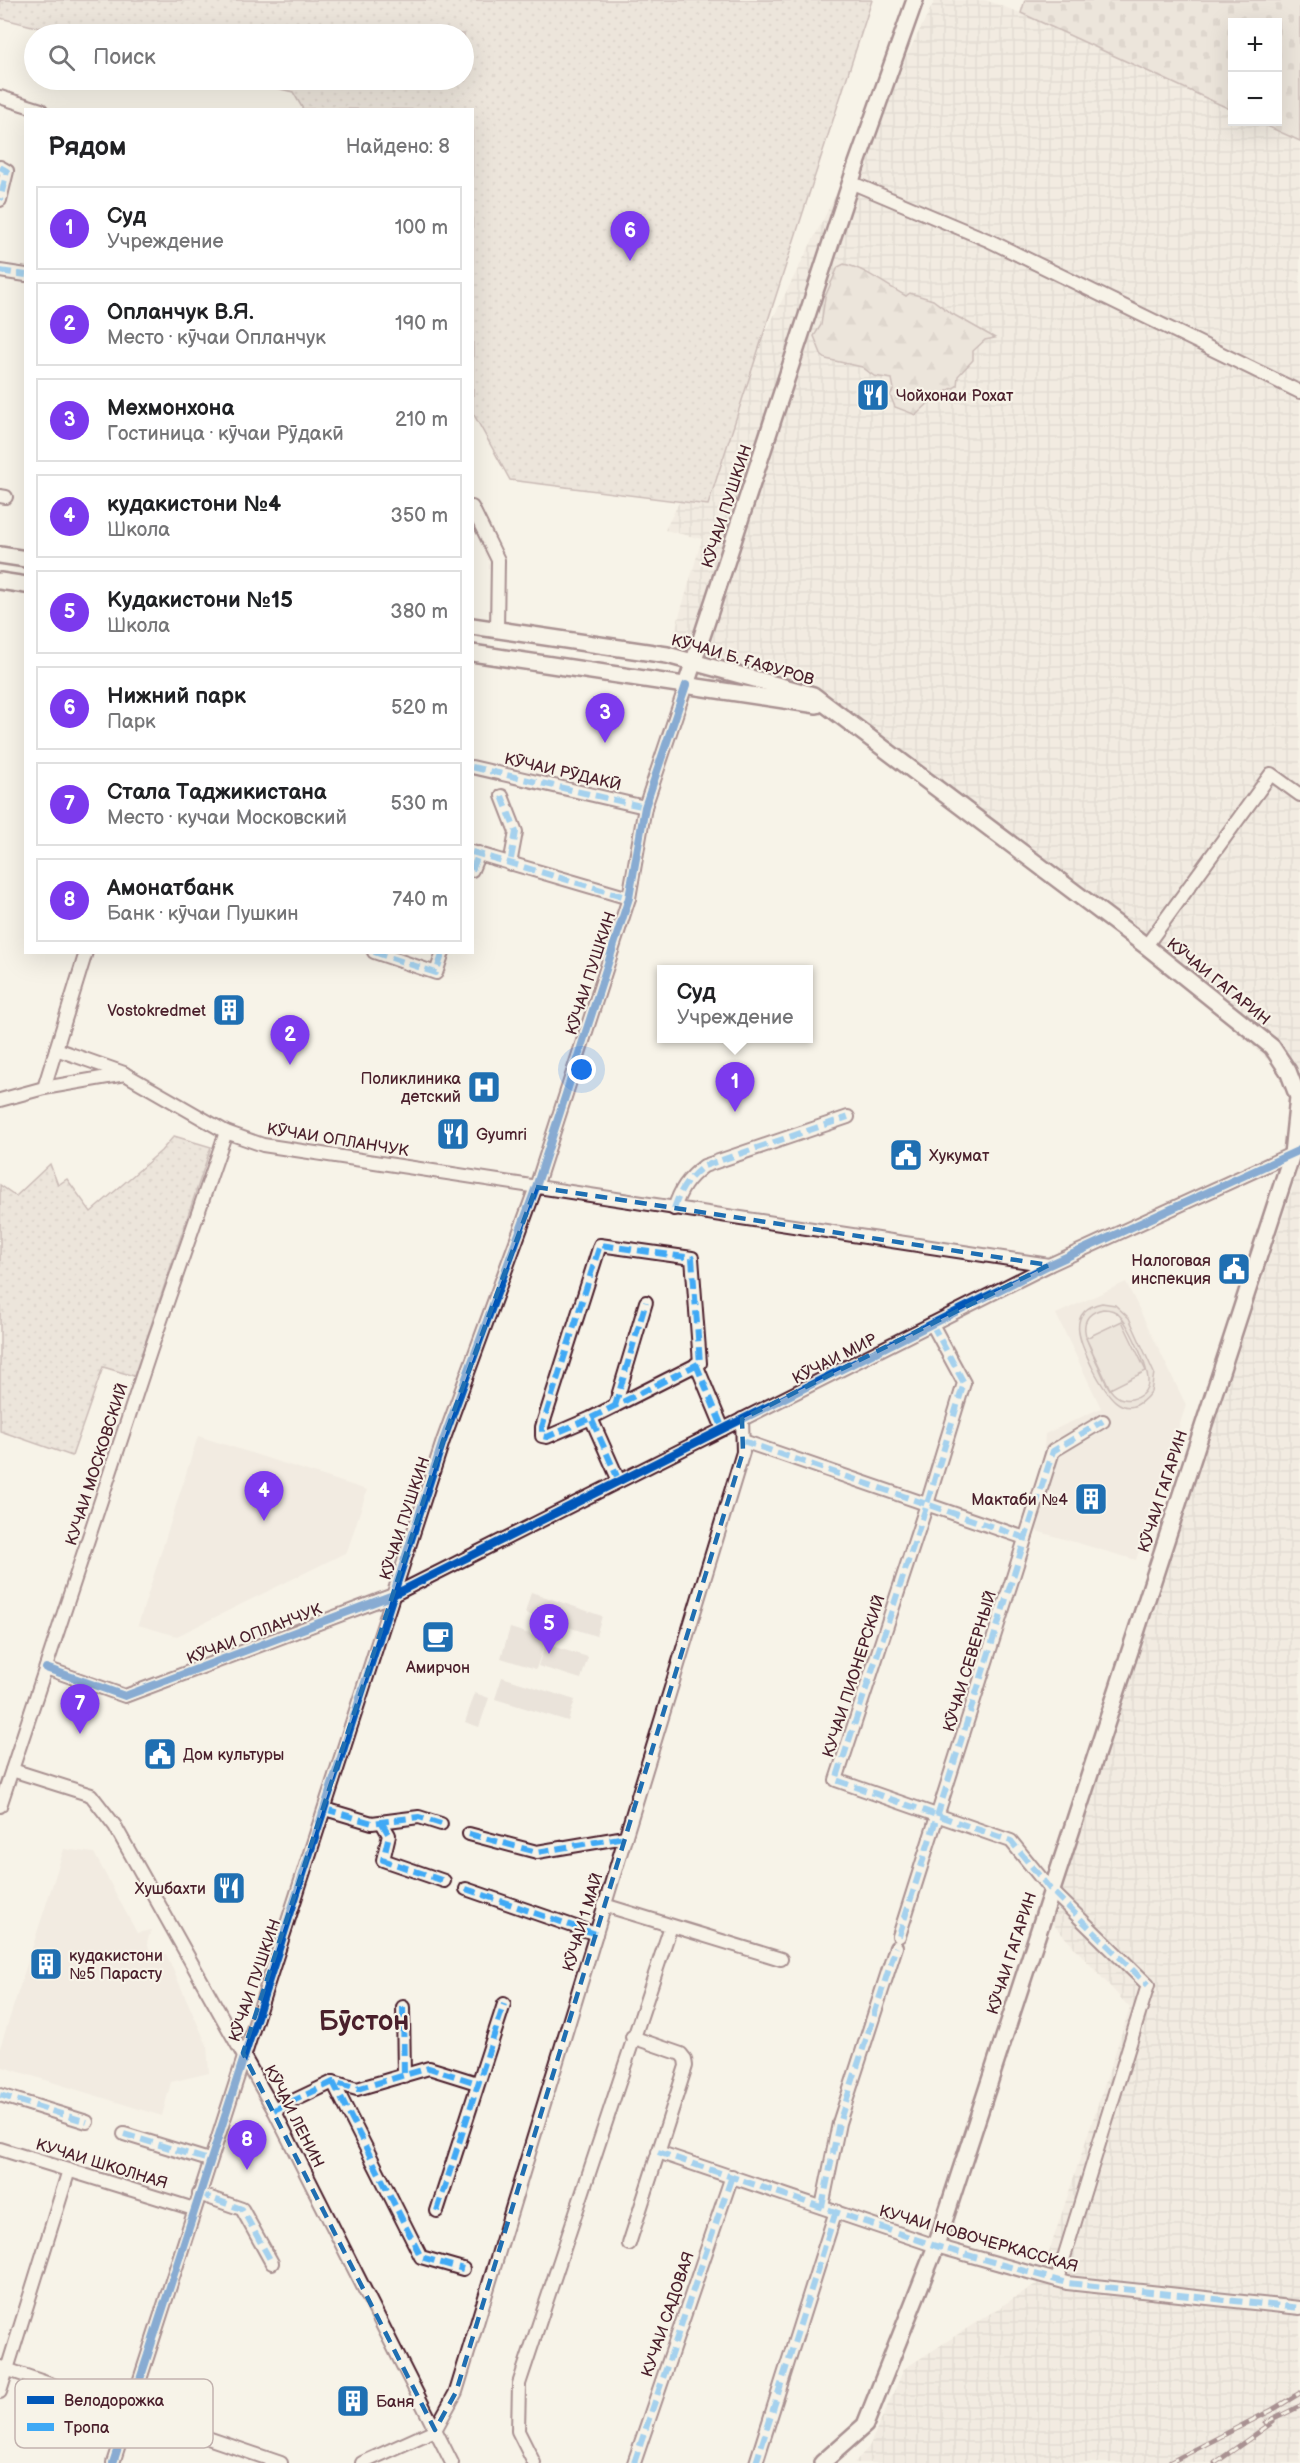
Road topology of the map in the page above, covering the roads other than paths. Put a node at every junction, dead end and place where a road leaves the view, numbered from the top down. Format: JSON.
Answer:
{"nodes":[{"id":1,"x":915,"y":0,"type":"edge"},
{"id":2,"x":0,"y":97,"type":"edge"},
{"id":3,"x":35,"y":108,"type":"edge"},
{"id":4,"x":3,"y":169,"type":"edge"},
{"id":5,"x":850,"y":182,"type":"junction"},
{"id":6,"x":0,"y":200,"type":"edge"},
{"id":7,"x":0,"y":271,"type":"edge"},
{"id":8,"x":24,"y":275,"type":"edge"},
{"id":9,"x":1300,"y":392,"type":"edge"},
{"id":10,"x":474,"y":511,"type":"edge"},
{"id":11,"x":0,"y":555,"type":"edge"},
{"id":12,"x":24,"y":559,"type":"edge"},
{"id":13,"x":0,"y":581,"type":"edge"},
{"id":14,"x":24,"y":585,"type":"edge"},
{"id":15,"x":474,"y":626,"type":"edge"},
{"id":16,"x":497,"y":630,"type":"junction"},
{"id":17,"x":474,"y":652,"type":"edge"},
{"id":18,"x":693,"y":663,"type":"junction"},
{"id":19,"x":686,"y":685,"type":"junction"},
{"id":20,"x":826,"y":705,"type":"junction"},
{"id":21,"x":474,"y":767,"type":"edge"},
{"id":22,"x":1300,"y":795,"type":"edge"},
{"id":23,"x":502,"y":796,"type":"dead end"},
{"id":24,"x":645,"y":807,"type":"junction"},
{"id":25,"x":476,"y":853,"type":"edge"},
{"id":26,"x":510,"y":864,"type":"junction"},
{"id":27,"x":629,"y":898,"type":"junction"},
{"id":28,"x":1146,"y":946,"type":"junction"},
{"id":29,"x":86,"y":954,"type":"edge"},
{"id":30,"x":380,"y":954,"type":"edge"},
{"id":31,"x":442,"y":954,"type":"edge"},
{"id":32,"x":56,"y":1049,"type":"junction"},
{"id":33,"x":126,"y":1074,"type":"junction"},
{"id":34,"x":44,"y":1088,"type":"junction"},
{"id":35,"x":0,"y":1100,"type":"edge"},
{"id":36,"x":848,"y":1117,"type":"dead end"},
{"id":37,"x":226,"y":1132,"type":"junction"},
{"id":38,"x":1296,"y":1152,"type":"edge"},
{"id":39,"x":536,"y":1187,"type":"junction"},
{"id":40,"x":674,"y":1209,"type":"junction"},
{"id":41,"x":1049,"y":1265,"type":"junction"},
{"id":42,"x":646,"y":1302,"type":"dead end"},
{"id":43,"x":932,"y":1324,"type":"junction"},
{"id":44,"x":696,"y":1364,"type":"junction"},
{"id":45,"x":615,"y":1406,"type":"junction"},
{"id":46,"x":591,"y":1418,"type":"junction"},
{"id":47,"x":742,"y":1419,"type":"junction"},
{"id":48,"x":1103,"y":1421,"type":"dead end"},
{"id":49,"x":723,"y":1429,"type":"junction"},
{"id":50,"x":743,"y":1441,"type":"junction"},
{"id":51,"x":619,"y":1481,"type":"junction"},
{"id":52,"x":927,"y":1504,"type":"junction"},
{"id":53,"x":1025,"y":1538,"type":"junction"},
{"id":54,"x":393,"y":1595,"type":"junction"},
{"id":55,"x":46,"y":1668,"type":"junction"},
{"id":56,"x":12,"y":1770,"type":"junction"},
{"id":57,"x":0,"y":1806,"type":"edge"},
{"id":58,"x":325,"y":1809,"type":"junction"},
{"id":59,"x":938,"y":1816,"type":"junction"},
{"id":60,"x":382,"y":1823,"type":"junction"},
{"id":61,"x":441,"y":1824,"type":"dead end"},
{"id":62,"x":469,"y":1834,"type":"dead end"},
{"id":63,"x":625,"y":1837,"type":"junction"},
{"id":64,"x":444,"y":1881,"type":"dead end"},
{"id":65,"x":466,"y":1889,"type":"dead end"},
{"id":66,"x":1050,"y":1889,"type":"junction"},
{"id":67,"x":604,"y":1905,"type":"junction"},
{"id":68,"x":671,"y":1926,"type":"junction"},
{"id":69,"x":596,"y":1934,"type":"junction"},
{"id":70,"x":781,"y":1959,"type":"dead end"},
{"id":71,"x":504,"y":2004,"type":"dead end"},
{"id":72,"x":403,"y":2007,"type":"dead end"},
{"id":73,"x":632,"y":2037,"type":"junction"},
{"id":74,"x":243,"y":2053,"type":"junction"},
{"id":75,"x":404,"y":2076,"type":"junction"},
{"id":76,"x":333,"y":2082,"type":"junction"},
{"id":77,"x":477,"y":2083,"type":"junction"},
{"id":78,"x":0,"y":2095,"type":"edge"},
{"id":79,"x":274,"y":2110,"type":"junction"},
{"id":80,"x":87,"y":2122,"type":"dead end"},
{"id":81,"x":124,"y":2134,"type":"dead end"},
{"id":82,"x":0,"y":2149,"type":"edge"},
{"id":83,"x":658,"y":2152,"type":"junction"},
{"id":84,"x":209,"y":2160,"type":"junction"},
{"id":85,"x":69,"y":2170,"type":"junction"},
{"id":86,"x":732,"y":2176,"type":"junction"},
{"id":87,"x":199,"y":2194,"type":"junction"},
{"id":88,"x":822,"y":2207,"type":"junction"},
{"id":89,"x":195,"y":2209,"type":"junction"},
{"id":90,"x":437,"y":2211,"type":"dead end"},
{"id":91,"x":836,"y":2211,"type":"junction"},
{"id":92,"x":629,"y":2244,"type":"dead end"},
{"id":93,"x":936,"y":2246,"type":"junction"},
{"id":94,"x":272,"y":2263,"type":"dead end"},
{"id":95,"x":463,"y":2269,"type":"dead end"},
{"id":96,"x":1057,"y":2280,"type":"junction"},
{"id":97,"x":1300,"y":2308,"type":"edge"},
{"id":98,"x":4,"y":2368,"type":"edge"},
{"id":99,"x":36,"y":2379,"type":"edge"},
{"id":100,"x":140,"y":2379,"type":"edge"},
{"id":101,"x":0,"y":2392,"type":"edge"},
{"id":102,"x":435,"y":2430,"type":"junction"},
{"id":103,"x":213,"y":2440,"type":"edge"},
{"id":104,"x":118,"y":2448,"type":"edge"},
{"id":105,"x":113,"y":2463,"type":"edge"},
{"id":106,"x":281,"y":2463,"type":"edge"},
{"id":107,"x":362,"y":2463,"type":"edge"},
{"id":108,"x":452,"y":2463,"type":"edge"},
{"id":109,"x":534,"y":2463,"type":"edge"},
{"id":110,"x":634,"y":2463,"type":"edge"},
{"id":111,"x":756,"y":2463,"type":"edge"},
{"id":112,"x":822,"y":2463,"type":"edge"}],
"edges":[{"from":1,"to":5,"type":"main road","name":"КӮЧАИ ПУШКИН"},
{"from":2,"to":3,"type":"street"},
{"from":4,"to":6,"type":"street"},
{"from":5,"to":9,"type":"street"},
{"from":5,"to":18,"type":"main road","name":"КӮЧАИ ПУШКИН"},
{"from":7,"to":8,"type":"street"},
{"from":10,"to":16,"type":"street"},
{"from":11,"to":12,"type":"main road"},
{"from":13,"to":14,"type":"main road"},
{"from":15,"to":16,"type":"main road","name":"КӮЧАИ Б. ҒАФУРОВ"},
{"from":16,"to":18,"type":"main road","name":"КӮЧАИ Б. ҒАФУРОВ"},
{"from":17,"to":19,"type":"main road","name":"КӮЧАИ Б. ҒАФУРОВ"},
{"from":18,"to":19,"type":"main road","name":"КӮЧАИ ПУШКИН"},
{"from":18,"to":20,"type":"main road","name":"КӮЧАИ Б. ҒАФУРОВ"},
{"from":19,"to":20,"type":"main road","name":"КӮЧАИ Б. ҒАФУРОВ"},
{"from":19,"to":24,"type":"street","name":"КӮЧАИ ПУШКИН"},
{"from":20,"to":28,"type":"main road","name":"КӮЧАИ ГАГАРИН"},
{"from":21,"to":24,"type":"street","name":"КӮЧАИ РӮДАКӢ"},
{"from":22,"to":28,"type":"street"},
{"from":23,"to":26,"type":"street"},
{"from":24,"to":27,"type":"street","name":"КӮЧАИ ПУШКИН"},
{"from":25,"to":26,"type":"street"},
{"from":26,"to":27,"type":"street"},
{"from":27,"to":39,"type":"street","name":"КӮЧАИ ПУШКИН"},
{"from":28,"to":38,"type":"main road","name":"КӮЧАИ ГАГАРИН"},
{"from":29,"to":32,"type":"street"},
{"from":30,"to":31,"type":"street"},
{"from":32,"to":33,"type":"street","name":"КӮЧАИ ОПЛАНЧУК"},
{"from":32,"to":34,"type":"street"},
{"from":33,"to":34,"type":"street"},
{"from":33,"to":37,"type":"street","name":"КӮЧАИ ОПЛАНЧУК"},
{"from":34,"to":35,"type":"street"},
{"from":36,"to":40,"type":"street"},
{"from":37,"to":39,"type":"street","name":"КӮЧАИ ОПЛАНЧУК"},
{"from":37,"to":55,"type":"street","name":"КУЧАИ МОСКОВСКИЙ"},
{"from":38,"to":41,"type":"street","name":"КӮЧАИ МИР"},
{"from":38,"to":66,"type":"main road","name":"КӮЧАИ ГАГАРИН"},
{"from":39,"to":40,"type":"street","name":"КӮЧАИ ОПЛАНЧУК"},
{"from":39,"to":54,"type":"street","name":"КӮЧАИ ПУШКИН"},
{"from":40,"to":41,"type":"street","name":"КӮЧАИ ОПЛАНЧУК"},
{"from":41,"to":43,"type":"street","name":"КӮЧАИ МИР"},
{"from":42,"to":45,"type":"street"},
{"from":43,"to":47,"type":"street","name":"КӮЧАИ МИР"},
{"from":43,"to":52,"type":"street","name":"КУЧАИ ПИОНЕРСКИЙ"},
{"from":44,"to":45,"type":"street"},
{"from":44,"to":46,"type":"street"},
{"from":44,"to":49,"type":"street"},
{"from":45,"to":46,"type":"street"},
{"from":46,"to":51,"type":"street"},
{"from":47,"to":49,"type":"street","name":"КӮЧАИ МИР"},
{"from":47,"to":50,"type":"street","name":"КӮЧАИ 1 МАЙ"},
{"from":48,"to":53,"type":"street","name":"КӮЧАИ СЕВЕРНЫЙ"},
{"from":49,"to":51,"type":"street","name":"КӮЧАИ МИР"},
{"from":50,"to":52,"type":"street"},
{"from":50,"to":63,"type":"street","name":"КӮЧАИ 1 МАЙ"},
{"from":51,"to":54,"type":"street","name":"КӮЧАИ МИР"},
{"from":52,"to":53,"type":"street"},
{"from":52,"to":59,"type":"street","name":"КУЧАИ ПИОНЕРСКИЙ"},
{"from":53,"to":59,"type":"street","name":"КӮЧАИ СЕВЕРНЫЙ"},
{"from":54,"to":55,"type":"street","name":"КӮЧАИ ОПЛАНЧУК"},
{"from":54,"to":58,"type":"street","name":"КӮЧАИ ПУШКИН"},
{"from":55,"to":56,"type":"street","name":"КУЧАИ МОСКОВСКИЙ"},
{"from":56,"to":57,"type":"street","name":"КУЧАИ МОСКОВСКИЙ"},
{"from":56,"to":74,"type":"street","name":"КӮЧАИ ЛЕНИН"},
{"from":58,"to":60,"type":"street"},
{"from":58,"to":74,"type":"street","name":"КӮЧАИ ПУШКИН"},
{"from":59,"to":66,"type":"street","name":"КУЧАИ ПИОНЕРСКИЙ"},
{"from":59,"to":88,"type":"street","name":"КӮЧАИ СЕВЕРНЫЙ"},
{"from":60,"to":61,"type":"street"},
{"from":60,"to":64,"type":"street"},
{"from":62,"to":63,"type":"street"},
{"from":63,"to":67,"type":"street","name":"КӮЧАИ 1 МАЙ"},
{"from":65,"to":69,"type":"street"},
{"from":66,"to":93,"type":"main road","name":"КӮЧАИ ГАГАРИН"},
{"from":66,"to":96,"type":"street","name":"КУЧАИ ПИОНЕРСКИЙ"},
{"from":67,"to":68,"type":"street"},
{"from":67,"to":69,"type":"street","name":"КӮЧАИ 1 МАЙ"},
{"from":68,"to":70,"type":"street"},
{"from":68,"to":73,"type":"street"},
{"from":69,"to":102,"type":"street","name":"КӮЧАИ 1 МАЙ"},
{"from":71,"to":77,"type":"street"},
{"from":72,"to":75,"type":"street"},
{"from":73,"to":83,"type":"street"},
{"from":73,"to":109,"type":"street"},
{"from":74,"to":79,"type":"street","name":"КӮЧАИ ЛЕНИН"},
{"from":74,"to":84,"type":"street","name":"КӮЧАИ ПУШКИН"},
{"from":75,"to":76,"type":"street"},
{"from":75,"to":77,"type":"street"},
{"from":76,"to":79,"type":"street"},
{"from":76,"to":95,"type":"street"},
{"from":77,"to":90,"type":"street"},
{"from":78,"to":80,"type":"street"},
{"from":79,"to":102,"type":"street","name":"КӮЧАИ ЛЕНИН"},
{"from":81,"to":84,"type":"street"},
{"from":82,"to":85,"type":"street","name":"КУЧАИ ШКОЛНАЯ"},
{"from":83,"to":86,"type":"street","name":"КУЧАИ НОВОЧЕРКАССКАЯ"},
{"from":83,"to":92,"type":"street"},
{"from":84,"to":87,"type":"street","name":"КӮЧАИ ПУШКИН"},
{"from":85,"to":89,"type":"street","name":"КУЧАИ ШКОЛНАЯ"},
{"from":85,"to":98,"type":"street"},
{"from":86,"to":88,"type":"street","name":"КУЧАИ НОВОЧЕРКАССКАЯ"},
{"from":86,"to":110,"type":"street","name":"КУЧАИ САДОВАЯ"},
{"from":87,"to":89,"type":"street","name":"КӮЧАИ ПУШКИН"},
{"from":87,"to":94,"type":"street"},
{"from":88,"to":91,"type":"street","name":"КУЧАИ НОВОЧЕРКАССКАЯ"},
{"from":89,"to":100,"type":"street","name":"КӮЧАИ ПУШКИН"},
{"from":91,"to":93,"type":"street","name":"КУЧАИ НОВОЧЕРКАССКАЯ"},
{"from":91,"to":111,"type":"street"},
{"from":93,"to":96,"type":"street","name":"КУЧАИ НОВОЧЕРКАССКАЯ"},
{"from":93,"to":112,"type":"main road","name":"КӮЧАИ ГАГАРИН"},
{"from":96,"to":97,"type":"street","name":"КУЧАИ НОВОЧЕРКАССКАЯ"},
{"from":98,"to":99,"type":"street"},
{"from":98,"to":101,"type":"street"},
{"from":102,"to":107,"type":"street"},
{"from":102,"to":108,"type":"street","name":"КӮЧАИ ЛЕНИН"},
{"from":103,"to":106,"type":"street"},
{"from":104,"to":105,"type":"street","name":"КӮЧАИ ПУШКИН"}]}
